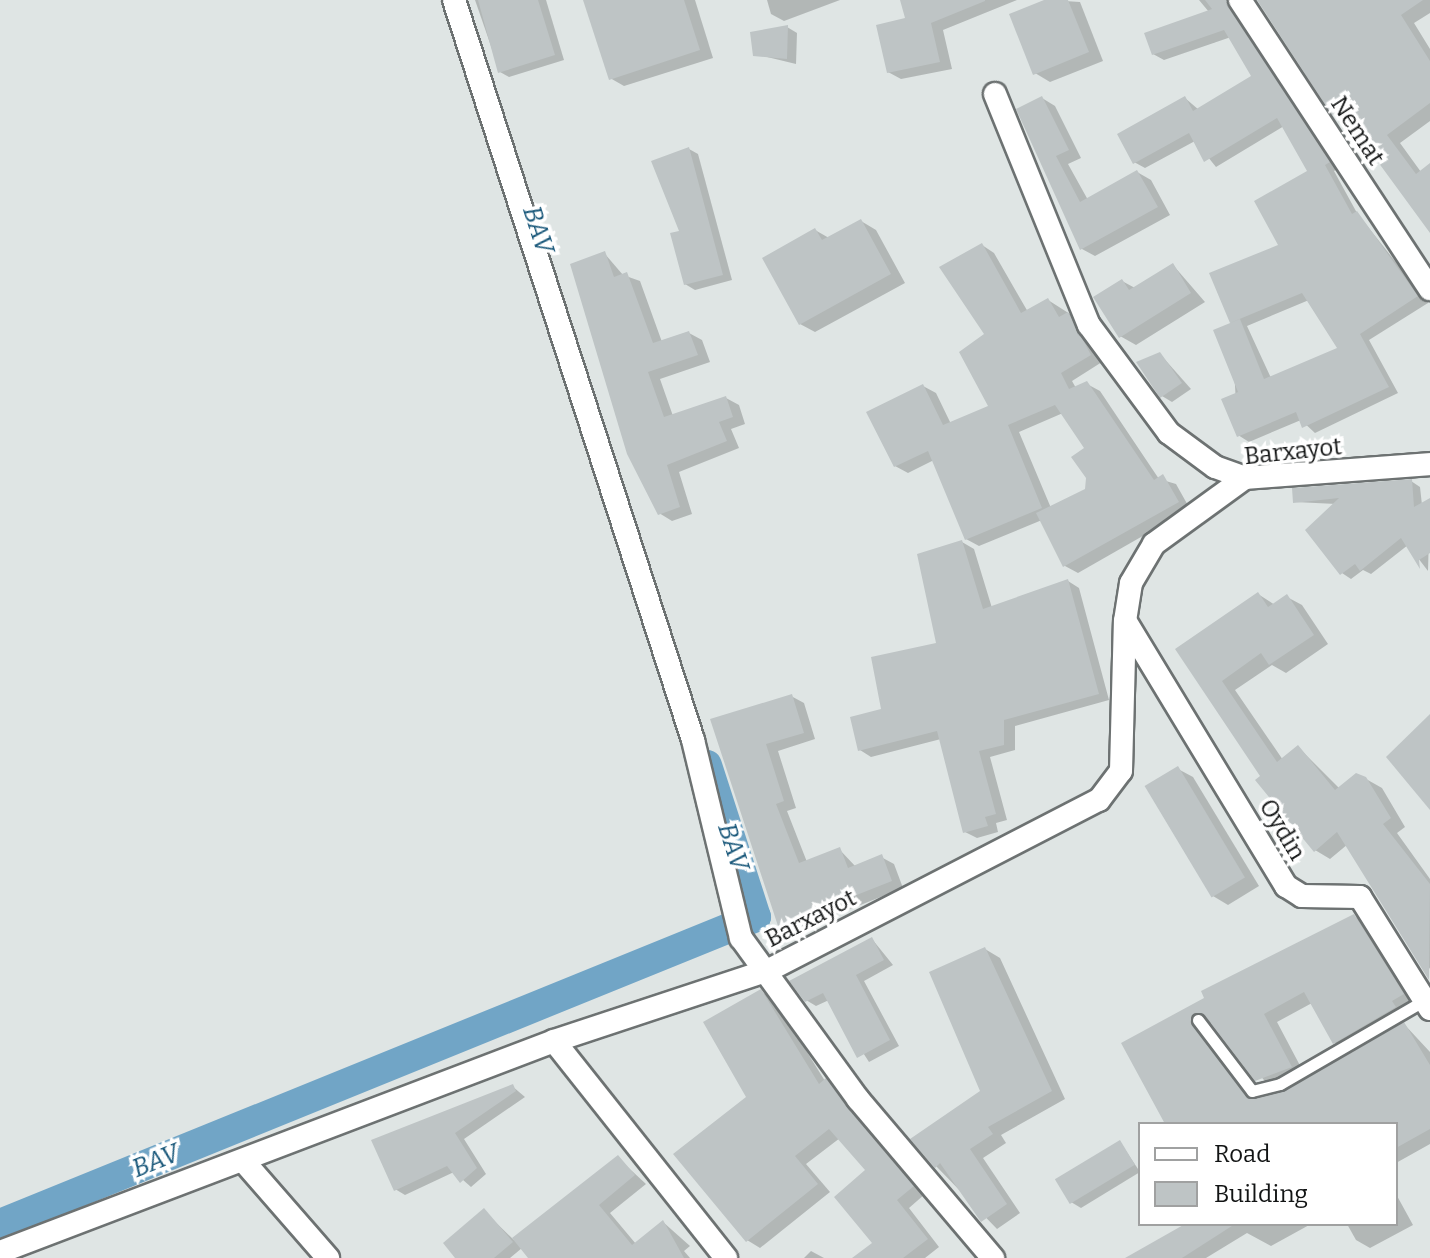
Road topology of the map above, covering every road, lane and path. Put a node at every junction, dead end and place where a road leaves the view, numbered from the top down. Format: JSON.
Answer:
{"nodes":[{"id":1,"x":454,"y":0,"type":"edge"},
{"id":2,"x":1240,"y":0,"type":"edge"},
{"id":3,"x":995,"y":94,"type":"dead end"},
{"id":4,"x":1428,"y":281,"type":"edge"},
{"id":5,"x":1430,"y":464,"type":"edge"},
{"id":6,"x":1245,"y":478,"type":"junction"},
{"id":7,"x":1125,"y":621,"type":"junction"},
{"id":8,"x":769,"y":970,"type":"junction"},
{"id":9,"x":1428,"y":1005,"type":"edge"},
{"id":10,"x":1198,"y":1020,"type":"dead end"},
{"id":11,"x":554,"y":1041,"type":"junction"},
{"id":12,"x":246,"y":1164,"type":"junction"},
{"id":13,"x":0,"y":1252,"type":"edge"},
{"id":14,"x":328,"y":1258,"type":"edge"},
{"id":15,"x":726,"y":1258,"type":"edge"},
{"id":16,"x":993,"y":1258,"type":"edge"}],
"edges":[{"from":1,"to":8,"type":"street"},
{"from":2,"to":4,"type":"street","name":"Nemat"},
{"from":3,"to":6,"type":"street"},
{"from":5,"to":6,"type":"street","name":"Barxayot"},
{"from":6,"to":7,"type":"street","name":"Barxayot"},
{"from":7,"to":8,"type":"street","name":"Barxayot"},
{"from":7,"to":9,"type":"street","name":"Oydin"},
{"from":8,"to":11,"type":"street","name":"Barxayot"},
{"from":8,"to":16,"type":"street"},
{"from":9,"to":10,"type":"lane"},
{"from":11,"to":12,"type":"street","name":"Barxayot"},
{"from":11,"to":15,"type":"street"},
{"from":12,"to":13,"type":"street","name":"Barxayot"},
{"from":12,"to":14,"type":"street"}]}
